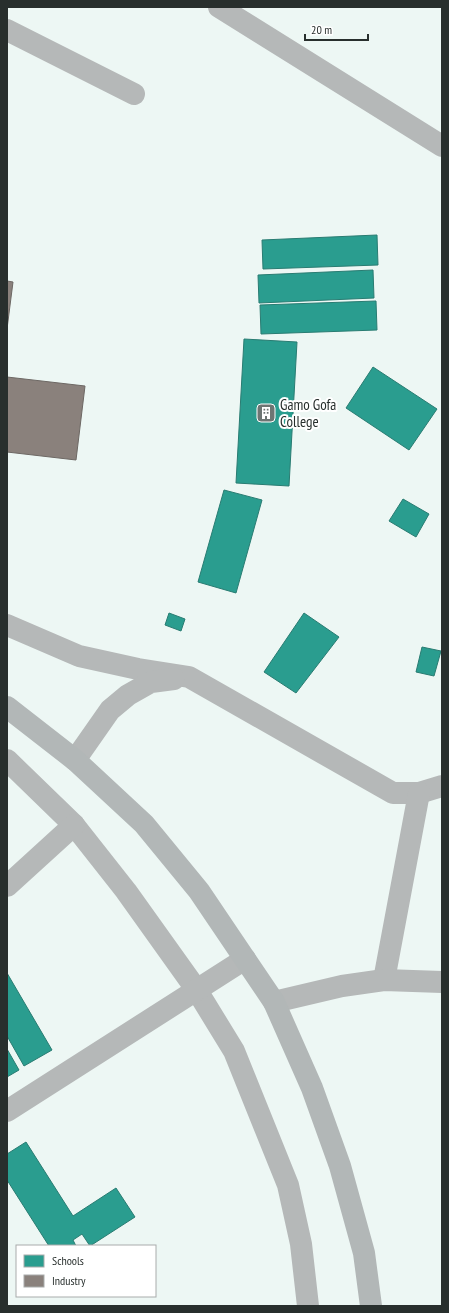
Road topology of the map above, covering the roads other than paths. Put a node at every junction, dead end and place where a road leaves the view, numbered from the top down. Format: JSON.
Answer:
{"nodes":[{"id":1,"x":218,"y":7,"type":"edge"},
{"id":2,"x":7,"y":30,"type":"edge"},
{"id":3,"x":134,"y":94,"type":"dead end"},
{"id":4,"x":442,"y":146,"type":"edge"},
{"id":5,"x":7,"y":625,"type":"edge"},
{"id":6,"x":189,"y":677,"type":"junction"},
{"id":7,"x":7,"y":707,"type":"edge"},
{"id":8,"x":7,"y":760,"type":"edge"},
{"id":9,"x":75,"y":760,"type":"junction"},
{"id":10,"x":442,"y":786,"type":"edge"},
{"id":11,"x":419,"y":793,"type":"junction"},
{"id":12,"x":74,"y":825,"type":"junction"},
{"id":13,"x":7,"y":886,"type":"edge"},
{"id":14,"x":245,"y":959,"type":"junction"},
{"id":15,"x":384,"y":980,"type":"junction"},
{"id":16,"x":442,"y":982,"type":"edge"},
{"id":17,"x":196,"y":989,"type":"junction"},
{"id":18,"x":274,"y":1002,"type":"junction"},
{"id":19,"x":7,"y":1111,"type":"edge"},
{"id":20,"x":308,"y":1306,"type":"edge"},
{"id":21,"x":371,"y":1306,"type":"edge"}],
"edges":[{"from":1,"to":4,"type":"street"},
{"from":2,"to":3,"type":"street"},
{"from":5,"to":6,"type":"street"},
{"from":6,"to":9,"type":"street"},
{"from":6,"to":11,"type":"street"},
{"from":7,"to":9,"type":"main road"},
{"from":8,"to":12,"type":"street"},
{"from":9,"to":14,"type":"main road"},
{"from":10,"to":11,"type":"street"},
{"from":11,"to":15,"type":"street"},
{"from":12,"to":13,"type":"street"},
{"from":12,"to":17,"type":"street"},
{"from":14,"to":17,"type":"street"},
{"from":14,"to":18,"type":"main road"},
{"from":15,"to":16,"type":"street"},
{"from":15,"to":18,"type":"street"},
{"from":17,"to":19,"type":"street"},
{"from":17,"to":20,"type":"street"},
{"from":18,"to":21,"type":"main road"}]}
